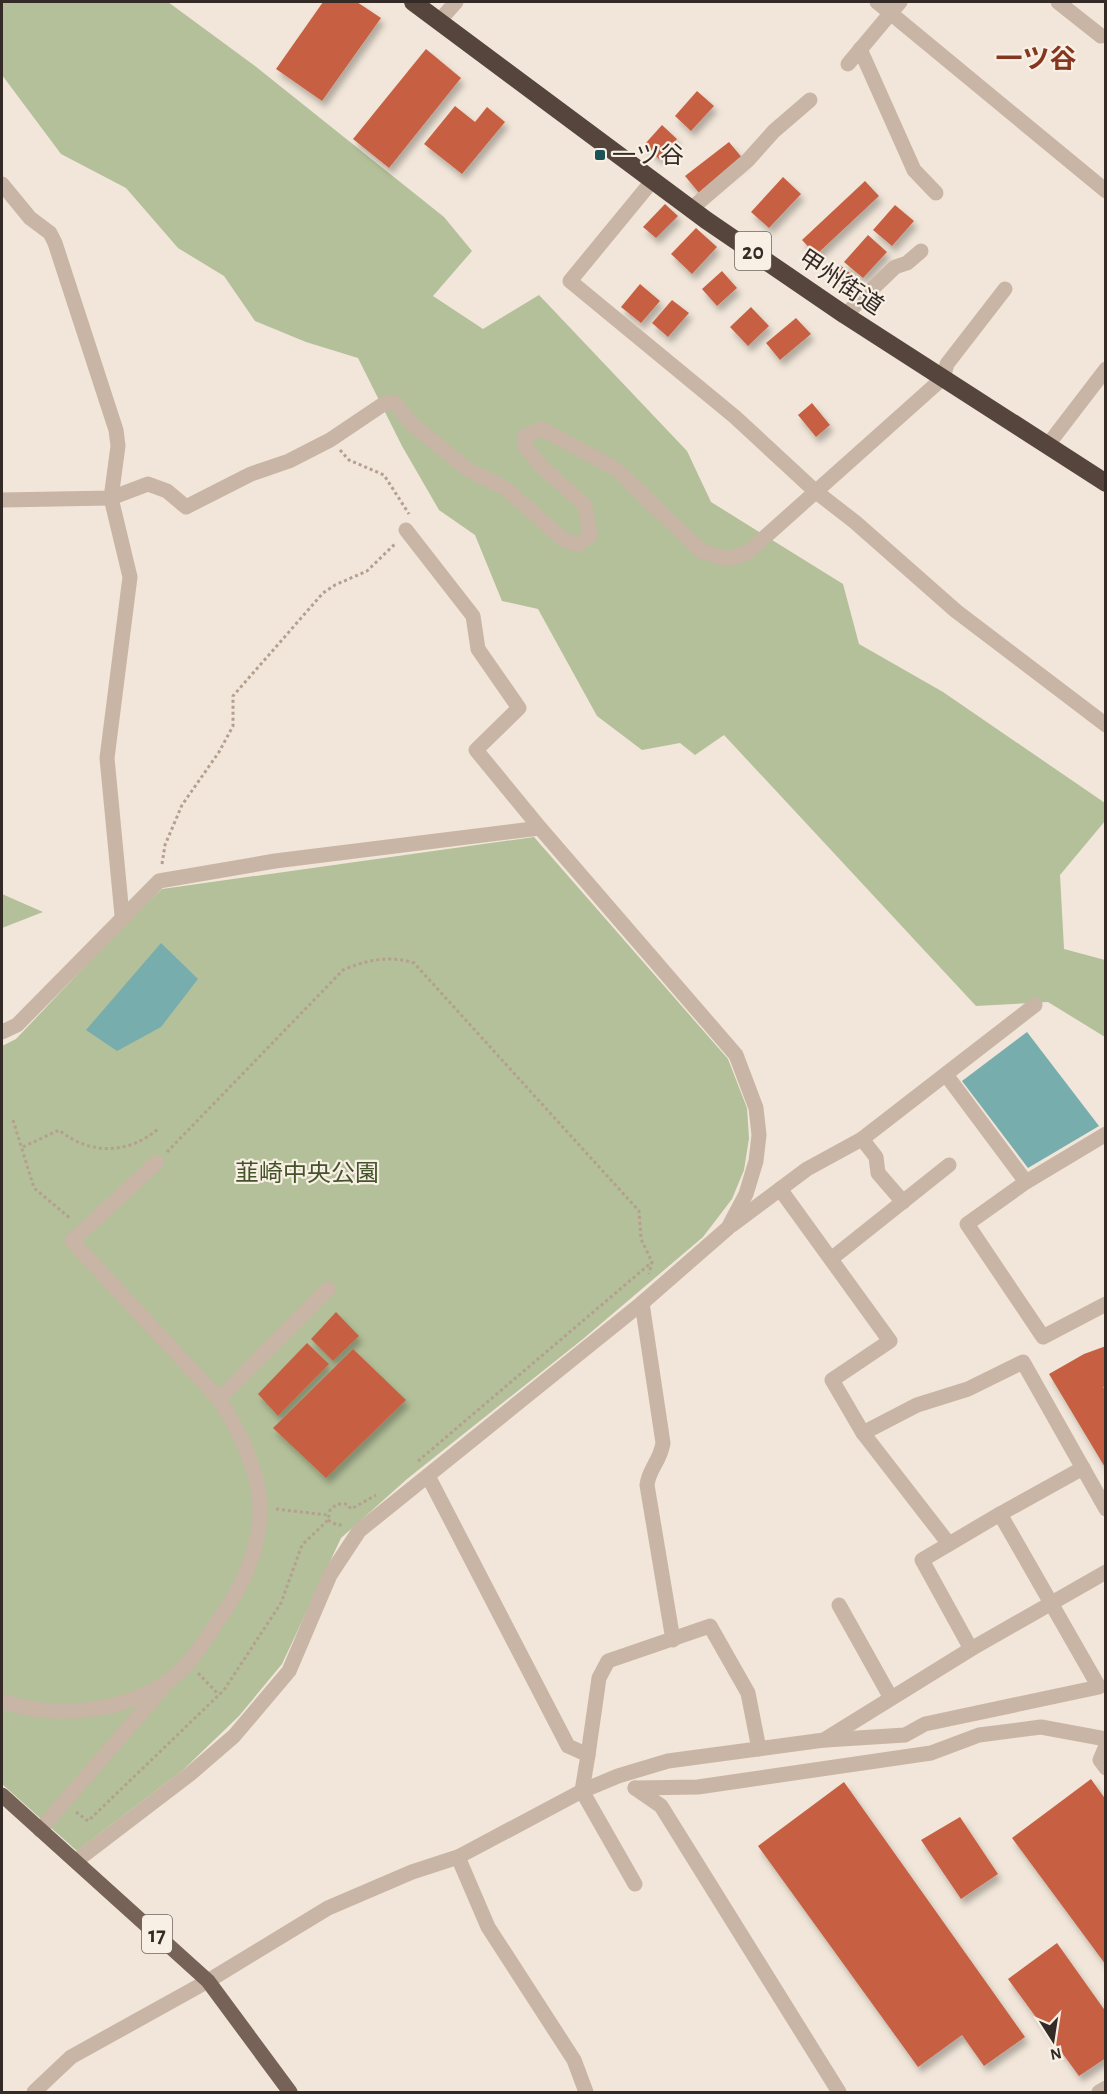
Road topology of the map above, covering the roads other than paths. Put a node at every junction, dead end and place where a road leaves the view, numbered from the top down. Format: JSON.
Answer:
{"nodes":[{"id":1,"x":413,"y":2,"type":"edge"},
{"id":2,"x":456,"y":2,"type":"edge"},
{"id":3,"x":877,"y":2,"type":"edge"},
{"id":4,"x":1058,"y":2,"type":"edge"},
{"id":5,"x":895,"y":7,"type":"edge"},
{"id":6,"x":439,"y":21,"type":"junction"},
{"id":7,"x":1100,"y":37,"type":"edge"},
{"id":8,"x":860,"y":49,"type":"junction"},
{"id":9,"x":848,"y":64,"type":"dead end"},
{"id":10,"x":810,"y":100,"type":"dead end"},
{"id":11,"x":653,"y":180,"type":"junction"},
{"id":12,"x":2,"y":184,"type":"edge"},
{"id":13,"x":1106,"y":191,"type":"edge"},
{"id":14,"x":936,"y":193,"type":"dead end"},
{"id":15,"x":692,"y":208,"type":"junction"},
{"id":16,"x":921,"y":252,"type":"dead end"},
{"id":17,"x":1005,"y":289,"type":"dead end"},
{"id":18,"x":845,"y":315,"type":"junction"},
{"id":19,"x":1106,"y":369,"type":"edge"},
{"id":20,"x":943,"y":378,"type":"junction"},
{"id":21,"x":1047,"y":446,"type":"junction"},
{"id":22,"x":1106,"y":483,"type":"edge"},
{"id":23,"x":815,"y":491,"type":"junction"},
{"id":24,"x":111,"y":498,"type":"junction"},
{"id":25,"x":2,"y":500,"type":"edge"},
{"id":26,"x":406,"y":530,"type":"road end"},
{"id":27,"x":1106,"y":725,"type":"edge"},
{"id":28,"x":525,"y":809,"type":"junction"},
{"id":29,"x":540,"y":828,"type":"junction"},
{"id":30,"x":510,"y":830,"type":"junction"},
{"id":31,"x":123,"y":915,"type":"junction"},
{"id":32,"x":1035,"y":1005,"type":"dead end"},
{"id":33,"x":2,"y":1032,"type":"edge"},
{"id":34,"x":947,"y":1076,"type":"junction"},
{"id":35,"x":1106,"y":1134,"type":"edge"},
{"id":36,"x":862,"y":1139,"type":"junction"},
{"id":37,"x":157,"y":1162,"type":"road end"},
{"id":38,"x":949,"y":1165,"type":"dead end"},
{"id":39,"x":1026,"y":1182,"type":"junction"},
{"id":40,"x":780,"y":1189,"type":"junction"},
{"id":41,"x":903,"y":1202,"type":"junction"},
{"id":42,"x":728,"y":1228,"type":"junction"},
{"id":43,"x":831,"y":1259,"type":"junction"},
{"id":44,"x":328,"y":1289,"type":"dead end"},
{"id":45,"x":642,"y":1303,"type":"junction"},
{"id":46,"x":1106,"y":1304,"type":"edge"},
{"id":47,"x":219,"y":1398,"type":"junction"},
{"id":48,"x":863,"y":1433,"type":"junction"},
{"id":49,"x":1083,"y":1468,"type":"junction"},
{"id":50,"x":428,"y":1476,"type":"junction"},
{"id":51,"x":1106,"y":1509,"type":"edge"},
{"id":52,"x":1000,"y":1514,"type":"junction"},
{"id":53,"x":949,"y":1544,"type":"junction"},
{"id":54,"x":1106,"y":1572,"type":"edge"},
{"id":55,"x":1052,"y":1603,"type":"junction"},
{"id":56,"x":839,"y":1605,"type":"dead end"},
{"id":57,"x":673,"y":1640,"type":"junction"},
{"id":58,"x":971,"y":1649,"type":"junction"},
{"id":59,"x":174,"y":1675,"type":"junction"},
{"id":60,"x":891,"y":1698,"type":"junction"},
{"id":61,"x":2,"y":1701,"type":"edge"},
{"id":62,"x":1106,"y":1739,"type":"edge"},
{"id":63,"x":824,"y":1740,"type":"junction"},
{"id":64,"x":1106,"y":1746,"type":"edge"},
{"id":65,"x":759,"y":1749,"type":"junction"},
{"id":66,"x":588,"y":1755,"type":"junction"},
{"id":67,"x":1106,"y":1768,"type":"edge"},
{"id":68,"x":618,"y":1776,"type":"junction"},
{"id":69,"x":635,"y":1788,"type":"junction"},
{"id":70,"x":582,"y":1791,"type":"junction"},
{"id":71,"x":2,"y":1795,"type":"edge"},
{"id":72,"x":40,"y":1830,"type":"junction"},
{"id":73,"x":458,"y":1857,"type":"junction"},
{"id":74,"x":76,"y":1861,"type":"junction"},
{"id":75,"x":635,"y":1884,"type":"dead end"},
{"id":76,"x":208,"y":1981,"type":"junction"},
{"id":77,"x":1106,"y":2088,"type":"edge"},
{"id":78,"x":34,"y":2092,"type":"edge"},
{"id":79,"x":290,"y":2092,"type":"edge"},
{"id":80,"x":586,"y":2092,"type":"edge"},
{"id":81,"x":839,"y":2092,"type":"edge"},
{"id":82,"x":1099,"y":2092,"type":"edge"}],
"edges":[{"from":1,"to":6,"type":"highway","name":"甲州街道","number":"20"},
{"from":2,"to":6,"type":"street"},
{"from":3,"to":5,"type":"street"},
{"from":4,"to":7,"type":"street"},
{"from":5,"to":8,"type":"street"},
{"from":5,"to":13,"type":"street"},
{"from":6,"to":11,"type":"highway","name":"甲州街道","number":"20"},
{"from":8,"to":9,"type":"street"},
{"from":8,"to":14,"type":"street"},
{"from":10,"to":15,"type":"street"},
{"from":11,"to":15,"type":"highway","name":"甲州街道","number":"20"},
{"from":11,"to":23,"type":"street"},
{"from":12,"to":24,"type":"street"},
{"from":15,"to":18,"type":"highway","name":"甲州街道","number":"20"},
{"from":16,"to":18,"type":"street"},
{"from":17,"to":20,"type":"street"},
{"from":18,"to":20,"type":"highway","name":"甲州街道","number":"20"},
{"from":19,"to":21,"type":"street"},
{"from":20,"to":21,"type":"highway","name":"甲州街道","number":"20"},
{"from":20,"to":23,"type":"street"},
{"from":21,"to":22,"type":"highway","name":"甲州街道","number":"20"},
{"from":23,"to":24,"type":"street"},
{"from":23,"to":27,"type":"street"},
{"from":24,"to":25,"type":"street"},
{"from":24,"to":31,"type":"street"},
{"from":26,"to":28,"type":"street"},
{"from":28,"to":29,"type":"street"},
{"from":28,"to":30,"type":"street"},
{"from":29,"to":30,"type":"street"},
{"from":29,"to":42,"type":"street"},
{"from":30,"to":31,"type":"street"},
{"from":31,"to":33,"type":"street"},
{"from":32,"to":34,"type":"street"},
{"from":34,"to":36,"type":"street"},
{"from":34,"to":39,"type":"street"},
{"from":35,"to":39,"type":"street"},
{"from":36,"to":40,"type":"street"},
{"from":36,"to":41,"type":"street"},
{"from":37,"to":47,"type":"street"},
{"from":38,"to":41,"type":"street"},
{"from":39,"to":46,"type":"street"},
{"from":40,"to":42,"type":"street"},
{"from":40,"to":43,"type":"street"},
{"from":41,"to":43,"type":"street"},
{"from":42,"to":45,"type":"street"},
{"from":43,"to":48,"type":"street"},
{"from":44,"to":47,"type":"street"},
{"from":45,"to":50,"type":"street"},
{"from":45,"to":57,"type":"street"},
{"from":47,"to":59,"type":"street"},
{"from":48,"to":49,"type":"street"},
{"from":48,"to":53,"type":"street"},
{"from":49,"to":51,"type":"street"},
{"from":49,"to":52,"type":"street"},
{"from":50,"to":66,"type":"street"},
{"from":50,"to":74,"type":"street"},
{"from":52,"to":53,"type":"street"},
{"from":52,"to":55,"type":"street"},
{"from":53,"to":58,"type":"street"},
{"from":54,"to":55,"type":"street"},
{"from":55,"to":58,"type":"street"},
{"from":55,"to":63,"type":"street"},
{"from":56,"to":60,"type":"street"},
{"from":57,"to":65,"type":"street"},
{"from":57,"to":66,"type":"street"},
{"from":58,"to":60,"type":"street"},
{"from":59,"to":61,"type":"street"},
{"from":59,"to":72,"type":"street"},
{"from":60,"to":63,"type":"street"},
{"from":62,"to":69,"type":"street"},
{"from":63,"to":65,"type":"street"},
{"from":64,"to":67,"type":"street"},
{"from":65,"to":68,"type":"street"},
{"from":66,"to":70,"type":"street"},
{"from":68,"to":69,"type":"street"},
{"from":68,"to":70,"type":"street"},
{"from":69,"to":81,"type":"street"},
{"from":70,"to":73,"type":"street"},
{"from":70,"to":75,"type":"street"},
{"from":71,"to":72,"type":"main road","number":"17"},
{"from":72,"to":74,"type":"main road","number":"17"},
{"from":73,"to":76,"type":"street"},
{"from":73,"to":80,"type":"street"},
{"from":74,"to":76,"type":"main road","number":"17"},
{"from":76,"to":78,"type":"street"},
{"from":76,"to":79,"type":"main road","number":"17"},
{"from":77,"to":82,"type":"street"}]}
